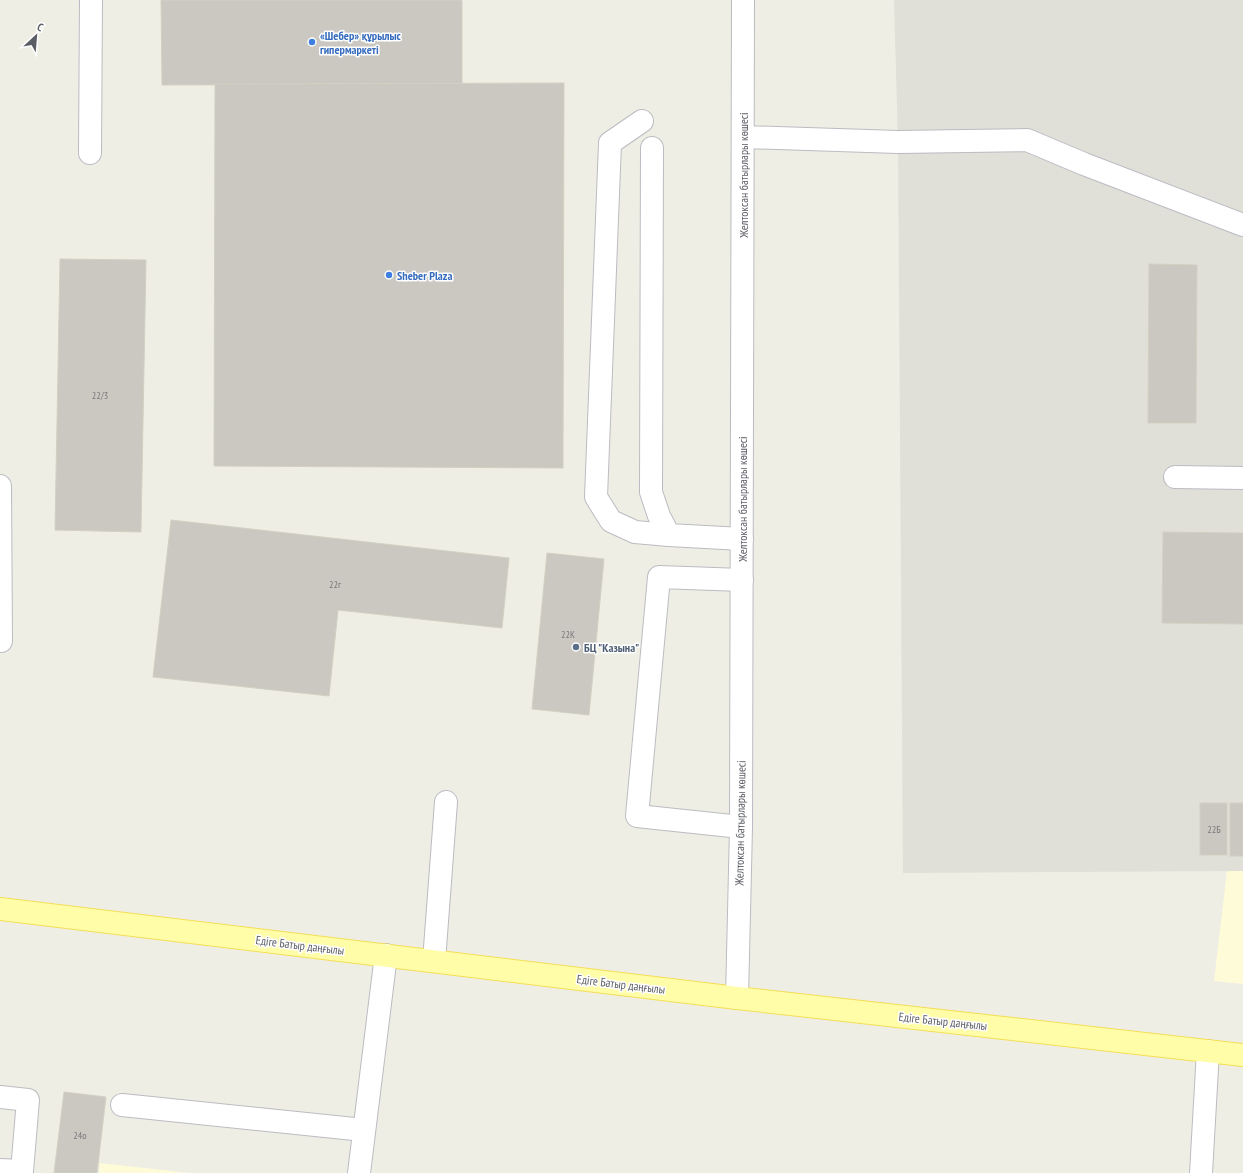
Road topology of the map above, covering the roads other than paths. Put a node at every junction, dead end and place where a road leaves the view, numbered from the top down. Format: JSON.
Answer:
{"nodes":[{"id":1,"x":91,"y":0,"type":"edge"},
{"id":2,"x":743,"y":0,"type":"edge"},
{"id":3,"x":642,"y":121,"type":"dead end"},
{"id":4,"x":743,"y":137,"type":"junction"},
{"id":5,"x":652,"y":148,"type":"dead end"},
{"id":6,"x":90,"y":153,"type":"dead end"},
{"id":7,"x":1243,"y":225,"type":"edge"},
{"id":8,"x":1174,"y":477,"type":"dead end"},
{"id":9,"x":1243,"y":478,"type":"edge"},
{"id":10,"x":0,"y":486,"type":"edge"},
{"id":11,"x":669,"y":535,"type":"junction"},
{"id":12,"x":742,"y":539,"type":"junction"},
{"id":13,"x":742,"y":580,"type":"junction"},
{"id":14,"x":1,"y":641,"type":"dead end"},
{"id":15,"x":446,"y":802,"type":"dead end"},
{"id":16,"x":741,"y":827,"type":"junction"},
{"id":17,"x":0,"y":909,"type":"edge"},
{"id":18,"x":386,"y":955,"type":"junction"},
{"id":19,"x":434,"y":961,"type":"junction"},
{"id":20,"x":737,"y":998,"type":"junction"},
{"id":21,"x":1208,"y":1051,"type":"junction"},
{"id":22,"x":1243,"y":1055,"type":"edge"},
{"id":23,"x":0,"y":1098,"type":"edge"},
{"id":24,"x":122,"y":1105,"type":"dead end"},
{"id":25,"x":364,"y":1130,"type":"junction"},
{"id":26,"x":0,"y":1170,"type":"edge"},
{"id":27,"x":359,"y":1173,"type":"edge"},
{"id":28,"x":1201,"y":1173,"type":"edge"}],
"edges":[{"from":1,"to":6,"type":"street"},
{"from":2,"to":4,"type":"street","name":"Желтоксан батырлары көшесі"},
{"from":3,"to":11,"type":"street"},
{"from":4,"to":7,"type":"street"},
{"from":4,"to":12,"type":"street","name":"Желтоксан батырлары көшесі"},
{"from":5,"to":11,"type":"street"},
{"from":8,"to":9,"type":"street"},
{"from":10,"to":14,"type":"street"},
{"from":11,"to":12,"type":"street"},
{"from":12,"to":13,"type":"street","name":"Желтоксан батырлары көшесі"},
{"from":13,"to":16,"type":"street","name":"Желтоксан батырлары көшесі"},
{"from":13,"to":16,"type":"street"},
{"from":15,"to":19,"type":"street"},
{"from":16,"to":20,"type":"street","name":"Желтоксан батырлары көшесі"},
{"from":17,"to":18,"type":"main road","name":"Едіге Батыр даңғылы"},
{"from":18,"to":19,"type":"main road","name":"Едіге Батыр даңғылы"},
{"from":18,"to":25,"type":"street"},
{"from":19,"to":20,"type":"main road","name":"Едіге Батыр даңғылы"},
{"from":20,"to":21,"type":"main road","name":"Едіге Батыр даңғылы"},
{"from":21,"to":22,"type":"main road","name":"Едіге Батыр даңғылы"},
{"from":21,"to":28,"type":"street"},
{"from":23,"to":26,"type":"street"},
{"from":24,"to":25,"type":"street"},
{"from":25,"to":27,"type":"street"}]}
